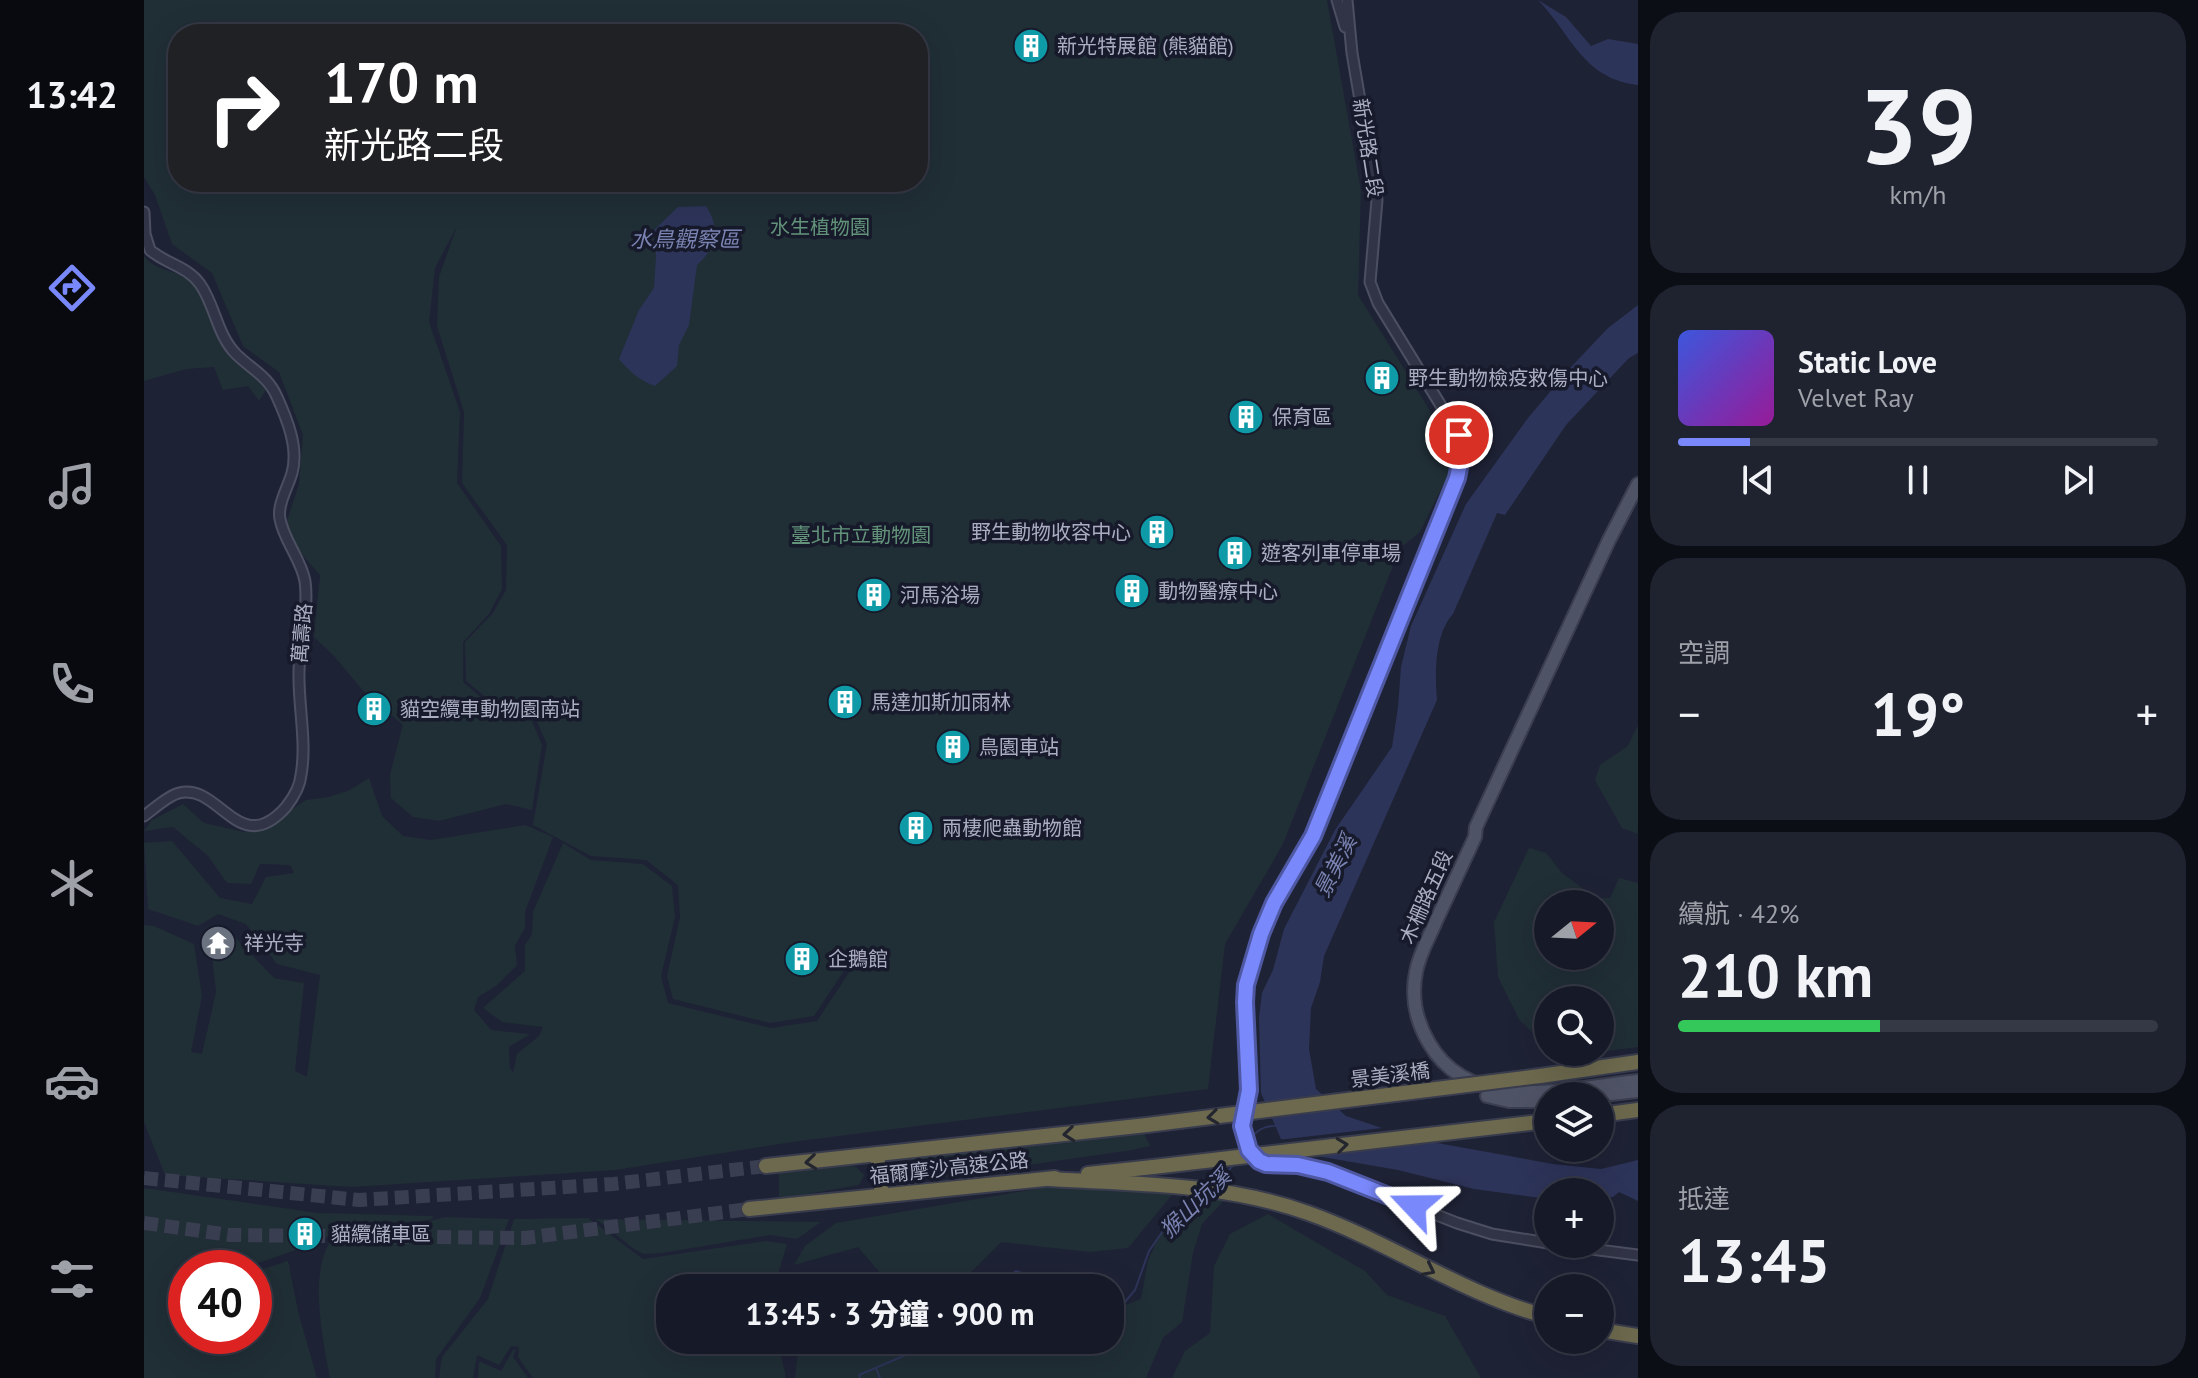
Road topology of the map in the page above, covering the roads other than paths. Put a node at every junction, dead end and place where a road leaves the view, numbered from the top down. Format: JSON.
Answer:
{"nodes":[{"id":1,"x":1337,"y":0,"type":"edge"},
{"id":2,"x":1347,"y":0,"type":"edge"},
{"id":3,"x":1352,"y":53,"type":"junction"},
{"id":4,"x":144,"y":212,"type":"edge"},
{"id":5,"x":1638,"y":484,"type":"edge"},
{"id":6,"x":144,"y":816,"type":"edge"},
{"id":7,"x":1476,"y":827,"type":"junction"},
{"id":8,"x":1638,"y":1064,"type":"edge"},
{"id":9,"x":1638,"y":1081,"type":"edge"},
{"id":10,"x":1638,"y":1091,"type":"edge"},
{"id":11,"x":1614,"y":1094,"type":"edge"},
{"id":12,"x":1534,"y":1101,"type":"edge"},
{"id":13,"x":1638,"y":1110,"type":"edge"},
{"id":14,"x":1614,"y":1113,"type":"edge"},
{"id":15,"x":1534,"y":1123,"type":"edge"},
{"id":16,"x":1147,"y":1125,"type":"joint"},
{"id":17,"x":877,"y":1155,"type":"junction"},
{"id":18,"x":766,"y":1166,"type":"tunnel mouth"},
{"id":19,"x":1049,"y":1179,"type":"junction"},
{"id":20,"x":882,"y":1195,"type":"junction"},
{"id":21,"x":749,"y":1209,"type":"tunnel mouth"},
{"id":22,"x":1534,"y":1241,"type":"edge"},
{"id":23,"x":1614,"y":1252,"type":"edge"},
{"id":24,"x":1638,"y":1255,"type":"edge"},
{"id":25,"x":1534,"y":1312,"type":"edge"},
{"id":26,"x":1614,"y":1332,"type":"edge"},
{"id":27,"x":1638,"y":1336,"type":"edge"}],
"edges":[{"from":1,"to":3,"type":"street","name":"新光路二段"},
{"from":2,"to":3,"type":"street","name":"新光路二段"},
{"from":3,"to":22,"type":"street","name":"新光路二段"},
{"from":4,"to":6,"type":"street","name":"萬壽路"},
{"from":5,"to":7,"type":"main road","name":"木柵路五段"},
{"from":7,"to":9,"type":"main road","name":"木柵路五段"},
{"from":7,"to":12,"type":"main road","name":"木柵路五段"},
{"from":8,"to":16,"type":"highway","name":"景美溪橋","one_way":true,"bridge":true},
{"from":10,"to":11,"type":"main road"},
{"from":13,"to":14,"type":"highway"},
{"from":19,"to":15,"type":"highway","name":"福爾摩沙高速公路","one_way":true,"bridge":true},
{"from":16,"to":17,"type":"highway","name":"福爾摩沙高速公路","one_way":true},
{"from":17,"to":18,"type":"highway","name":"福爾摩沙高速公路","one_way":true},
{"from":17,"to":20,"type":"highway"},
{"from":19,"to":20,"type":"highway","name":"福爾摩沙高速公路"},
{"from":19,"to":25,"type":"highway","one_way":true},
{"from":20,"to":21,"type":"highway","name":"福爾摩沙高速公路"},
{"from":23,"to":24,"type":"street","name":"新光路二段"},
{"from":26,"to":27,"type":"highway"}]}
